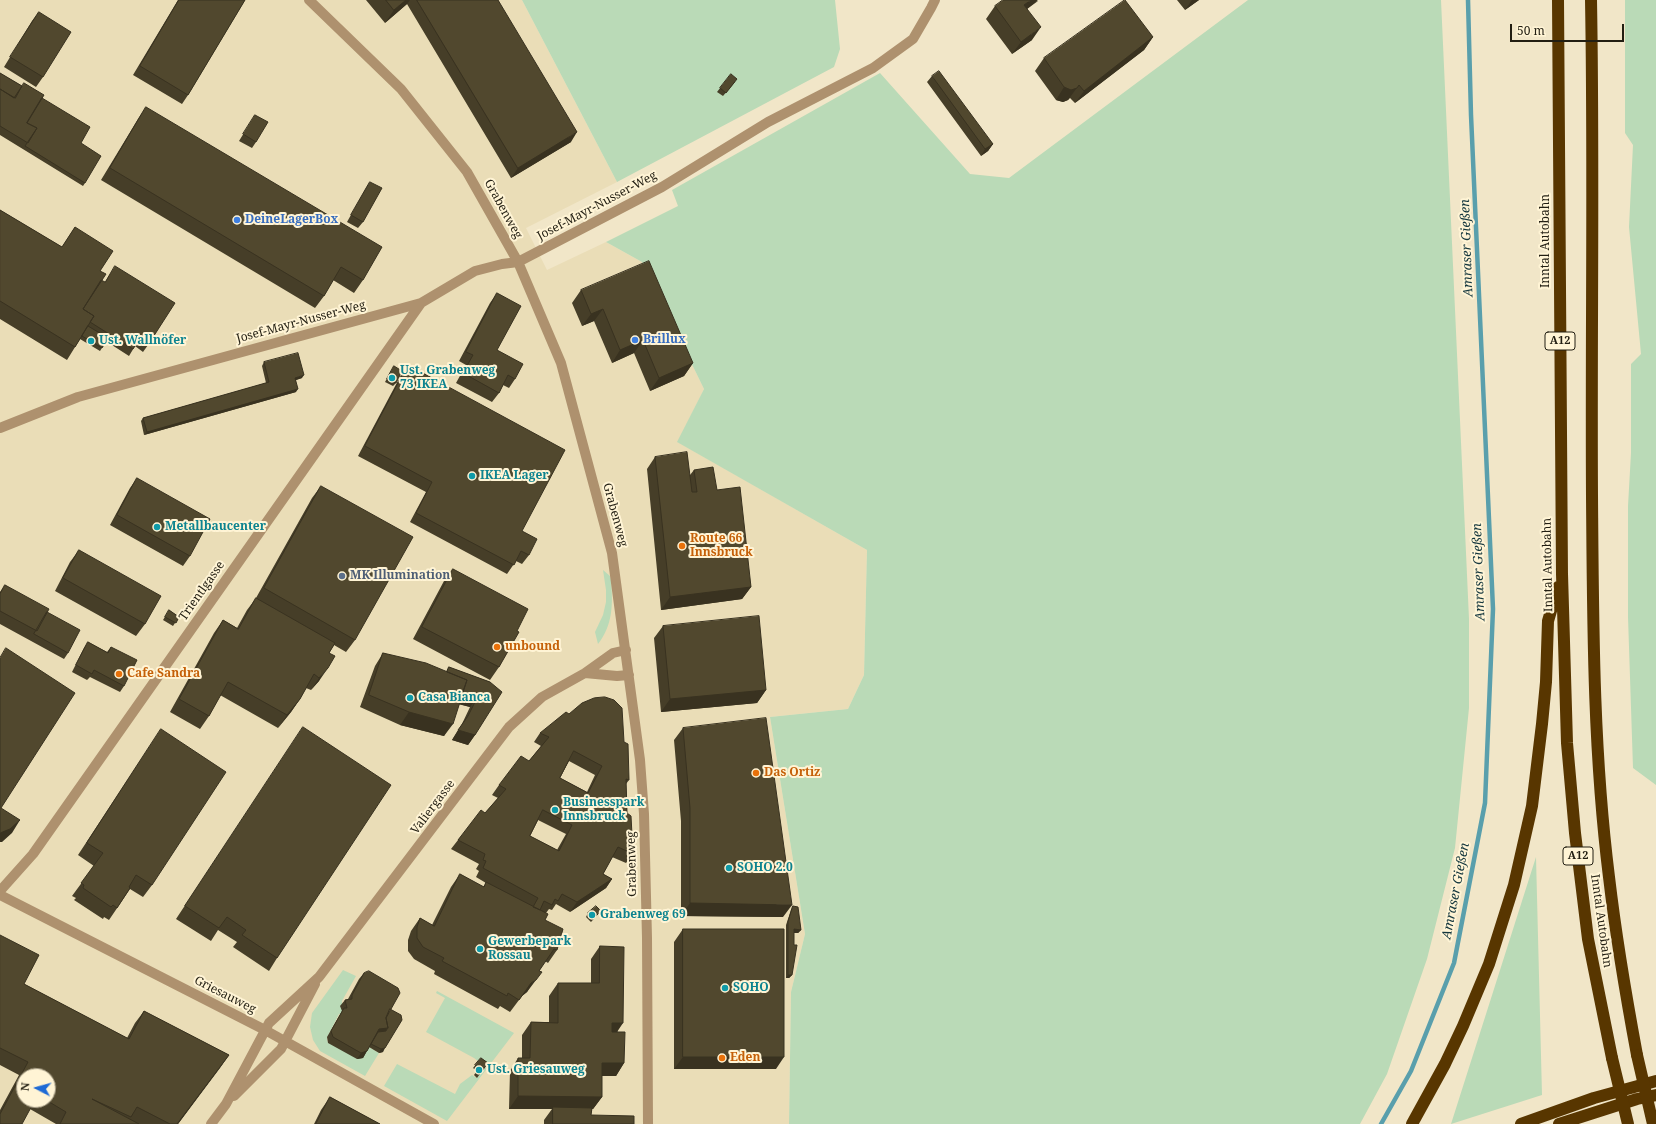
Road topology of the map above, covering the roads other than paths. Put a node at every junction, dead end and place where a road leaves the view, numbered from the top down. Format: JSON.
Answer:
{"nodes":[{"id":1,"x":308,"y":0,"type":"edge"},
{"id":2,"x":935,"y":0,"type":"edge"},
{"id":3,"x":1558,"y":0,"type":"edge"},
{"id":4,"x":1591,"y":0,"type":"edge"},
{"id":5,"x":518,"y":262,"type":"junction"},
{"id":6,"x":422,"y":303,"type":"junction"},
{"id":7,"x":0,"y":428,"type":"edge"},
{"id":8,"x":1562,"y":574,"type":"junction"},
{"id":9,"x":626,"y":650,"type":"junction"},
{"id":10,"x":585,"y":673,"type":"junction"},
{"id":11,"x":629,"y":675,"type":"junction"},
{"id":12,"x":0,"y":891,"type":"edge"},
{"id":13,"x":0,"y":895,"type":"edge"},
{"id":14,"x":319,"y":977,"type":"junction"},
{"id":15,"x":266,"y":1030,"type":"junction"},
{"id":16,"x":285,"y":1041,"type":"junction"},
{"id":17,"x":1656,"y":1082,"type":"edge"},
{"id":18,"x":1656,"y":1095,"type":"edge"},
{"id":19,"x":226,"y":1104,"type":"junction"},
{"id":20,"x":211,"y":1124,"type":"edge"},
{"id":21,"x":434,"y":1124,"type":"edge"},
{"id":22,"x":648,"y":1124,"type":"edge"},
{"id":23,"x":1412,"y":1124,"type":"edge"},
{"id":24,"x":1521,"y":1124,"type":"edge"},
{"id":25,"x":1559,"y":1124,"type":"edge"},
{"id":26,"x":1628,"y":1124,"type":"edge"},
{"id":27,"x":1653,"y":1124,"type":"edge"}],
"edges":[{"from":1,"to":5,"type":"street","name":"Grabenweg"},
{"from":2,"to":5,"type":"street","name":"Josef-Mayr-Nusser-Weg"},
{"from":3,"to":8,"type":"highway","name":"Inntal Autobahn","number":"A12"},
{"from":4,"to":27,"type":"highway","name":"Inntal Autobahn","number":"A12","bridge":true},
{"from":5,"to":6,"type":"street","name":"Josef-Mayr-Nusser-Weg"},
{"from":5,"to":9,"type":"street","name":"Grabenweg"},
{"from":6,"to":7,"type":"street","name":"Josef-Mayr-Nusser-Weg"},
{"from":6,"to":12,"type":"street","name":"Trientlgasse"},
{"from":8,"to":23,"type":"highway"},
{"from":8,"to":26,"type":"highway","name":"Inntal Autobahn","number":"A12","bridge":true},
{"from":9,"to":10,"type":"street","name":"Valiergasse"},
{"from":9,"to":11,"type":"street","name":"Grabenweg"},
{"from":10,"to":11,"type":"street"},
{"from":10,"to":14,"type":"street","name":"Valiergasse"},
{"from":11,"to":22,"type":"street","name":"Grabenweg"},
{"from":13,"to":15,"type":"street","name":"Griesauweg"},
{"from":14,"to":15,"type":"street","name":"Valiergasse"},
{"from":14,"to":16,"type":"street","name":"Valiergasse"},
{"from":15,"to":16,"type":"street","name":"Griesauweg"},
{"from":15,"to":19,"type":"street","name":"Valiergasse"},
{"from":16,"to":19,"type":"street","name":"Valiergasse"},
{"from":16,"to":21,"type":"street","name":"Griesauweg"},
{"from":17,"to":24,"type":"highway"},
{"from":18,"to":25,"type":"highway"},
{"from":19,"to":20,"type":"street","name":"Valiergasse"}]}
